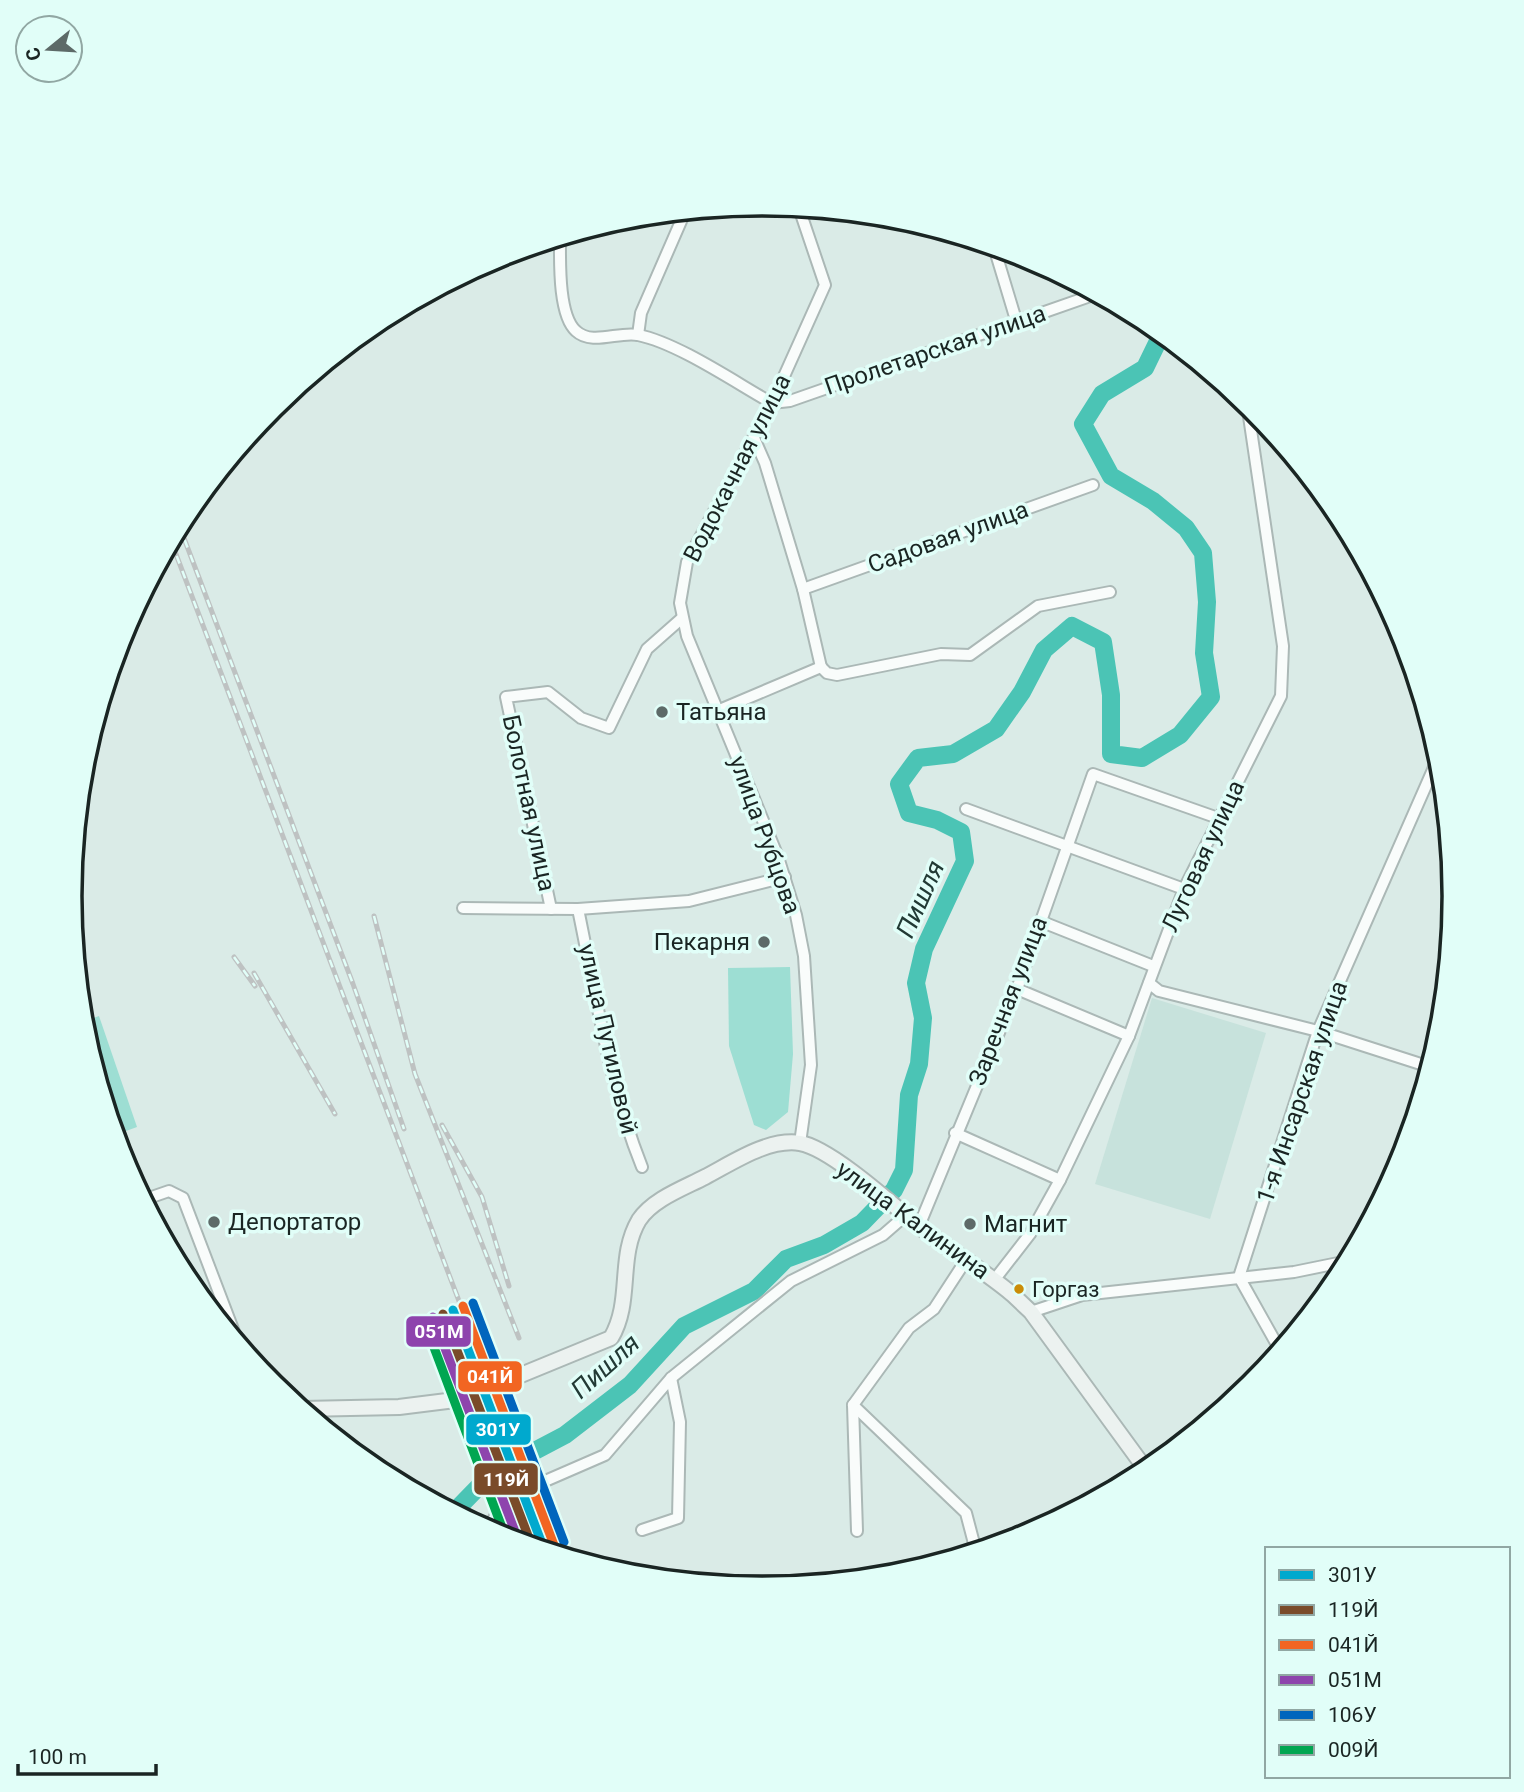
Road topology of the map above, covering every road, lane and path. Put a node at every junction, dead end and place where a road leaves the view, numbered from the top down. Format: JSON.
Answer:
{"nodes":[{"id":1,"x":802,"y":218,"type":"edge"},
{"id":2,"x":681,"y":221,"type":"edge"},
{"id":3,"x":561,"y":247,"type":"edge"},
{"id":4,"x":998,"y":259,"type":"edge"},
{"id":5,"x":1085,"y":298,"type":"edge"},
{"id":6,"x":1016,"y":320,"type":"junction"},
{"id":7,"x":638,"y":335,"type":"junction"},
{"id":8,"x":772,"y":403,"type":"junction"},
{"id":9,"x":1250,"y":423,"type":"edge"},
{"id":10,"x":754,"y":438,"type":"junction"},
{"id":11,"x":1093,"y":485,"type":"dead end"},
{"id":12,"x":803,"y":589,"type":"junction"},
{"id":13,"x":1110,"y":592,"type":"dead end"},
{"id":14,"x":681,"y":619,"type":"junction"},
{"id":15,"x":821,"y":667,"type":"junction"},
{"id":16,"x":717,"y":711,"type":"junction"},
{"id":17,"x":1431,"y":775,"type":"edge"},
{"id":18,"x":966,"y":810,"type":"dead end"},
{"id":19,"x":1218,"y":818,"type":"junction"},
{"id":20,"x":1066,"y":846,"type":"junction"},
{"id":21,"x":785,"y":877,"type":"junction"},
{"id":22,"x":1184,"y":889,"type":"junction"},
{"id":23,"x":463,"y":908,"type":"dead end"},
{"id":24,"x":551,"y":909,"type":"junction"},
{"id":25,"x":578,"y":909,"type":"junction"},
{"id":26,"x":1040,"y":921,"type":"junction"},
{"id":27,"x":1153,"y":966,"type":"junction"},
{"id":28,"x":1149,"y":983,"type":"junction"},
{"id":29,"x":1017,"y":989,"type":"junction"},
{"id":30,"x":1318,"y":1031,"type":"junction"},
{"id":31,"x":1129,"y":1036,"type":"junction"},
{"id":32,"x":1421,"y":1064,"type":"edge"},
{"id":33,"x":956,"y":1133,"type":"junction"},
{"id":34,"x":800,"y":1143,"type":"junction"},
{"id":35,"x":642,"y":1167,"type":"dead end"},
{"id":36,"x":1060,"y":1180,"type":"junction"},
{"id":37,"x":152,"y":1197,"type":"edge"},
{"id":38,"x":902,"y":1212,"type":"junction"},
{"id":39,"x":919,"y":1226,"type":"junction"},
{"id":40,"x":966,"y":1260,"type":"junction"},
{"id":41,"x":1333,"y":1264,"type":"edge"},
{"id":42,"x":1239,"y":1277,"type":"junction"},
{"id":43,"x":995,"y":1279,"type":"junction"},
{"id":44,"x":1031,"y":1312,"type":"junction"},
{"id":45,"x":228,"y":1316,"type":"edge"},
{"id":46,"x":1275,"y":1341,"type":"edge"},
{"id":47,"x":671,"y":1378,"type":"junction"},
{"id":48,"x":853,"y":1405,"type":"junction"},
{"id":49,"x":316,"y":1409,"type":"edge"},
{"id":50,"x":1140,"y":1461,"type":"edge"},
{"id":51,"x":493,"y":1520,"type":"edge"},
{"id":52,"x":642,"y":1530,"type":"dead end"},
{"id":53,"x":857,"y":1531,"type":"dead end"},
{"id":54,"x":974,"y":1542,"type":"edge"}],
"edges":[{"from":1,"to":8,"type":"street","name":"Водокачная улица"},
{"from":2,"to":7,"type":"street"},
{"from":3,"to":7,"type":"street"},
{"from":4,"to":6,"type":"street"},
{"from":5,"to":6,"type":"street","name":"Пролетарская улица"},
{"from":6,"to":8,"type":"street","name":"Пролетарская улица"},
{"from":7,"to":8,"type":"street"},
{"from":8,"to":10,"type":"street","name":"Водокачная улица"},
{"from":9,"to":19,"type":"street","name":"Луговая улица"},
{"from":10,"to":12,"type":"street"},
{"from":10,"to":14,"type":"street","name":"Водокачная улица"},
{"from":11,"to":12,"type":"street","name":"Садовая улица"},
{"from":12,"to":15,"type":"street"},
{"from":13,"to":15,"type":"street"},
{"from":14,"to":16,"type":"street","name":"улица Рубцова"},
{"from":14,"to":24,"type":"street","name":"Болотная улица"},
{"from":15,"to":16,"type":"street"},
{"from":16,"to":21,"type":"street","name":"улица Рубцова"},
{"from":17,"to":30,"type":"street","name":"1-я Инсарская улица"},
{"from":18,"to":20,"type":"street"},
{"from":19,"to":20,"type":"street","name":"Заречная улица"},
{"from":19,"to":22,"type":"street","name":"Луговая улица"},
{"from":20,"to":22,"type":"street"},
{"from":20,"to":26,"type":"street","name":"Заречная улица"},
{"from":21,"to":25,"type":"street"},
{"from":21,"to":34,"type":"street","name":"улица Рубцова"},
{"from":22,"to":27,"type":"street","name":"Луговая улица"},
{"from":23,"to":24,"type":"street"},
{"from":24,"to":25,"type":"street"},
{"from":25,"to":35,"type":"street","name":"улица Путиловой"},
{"from":26,"to":27,"type":"street"},
{"from":26,"to":29,"type":"street","name":"Заречная улица"},
{"from":27,"to":28,"type":"street","name":"Луговая улица"},
{"from":28,"to":30,"type":"street"},
{"from":28,"to":31,"type":"street","name":"Луговая улица"},
{"from":29,"to":31,"type":"street"},
{"from":29,"to":33,"type":"street","name":"Заречная улица"},
{"from":30,"to":32,"type":"street"},
{"from":30,"to":42,"type":"street","name":"1-я Инсарская улица"},
{"from":31,"to":36,"type":"street","name":"Луговая улица"},
{"from":33,"to":36,"type":"street"},
{"from":33,"to":39,"type":"street","name":"Заречная улица"},
{"from":34,"to":38,"type":"main road","name":"улица Калинина"},
{"from":34,"to":49,"type":"main road","bridge":true},
{"from":36,"to":43,"type":"street","name":"Луговая улица"},
{"from":37,"to":45,"type":"street"},
{"from":38,"to":39,"type":"main road","name":"улица Калинина"},
{"from":38,"to":47,"type":"street"},
{"from":39,"to":40,"type":"main road","name":"улица Калинина"},
{"from":40,"to":43,"type":"main road","name":"улица Калинина"},
{"from":40,"to":48,"type":"street"},
{"from":41,"to":42,"type":"street"},
{"from":42,"to":44,"type":"street"},
{"from":42,"to":46,"type":"street"},
{"from":43,"to":44,"type":"main road","name":"улица Калинина"},
{"from":44,"to":50,"type":"main road","name":"улица Калинина"},
{"from":47,"to":51,"type":"street"},
{"from":47,"to":52,"type":"street"},
{"from":48,"to":53,"type":"street"},
{"from":48,"to":54,"type":"street"}]}
